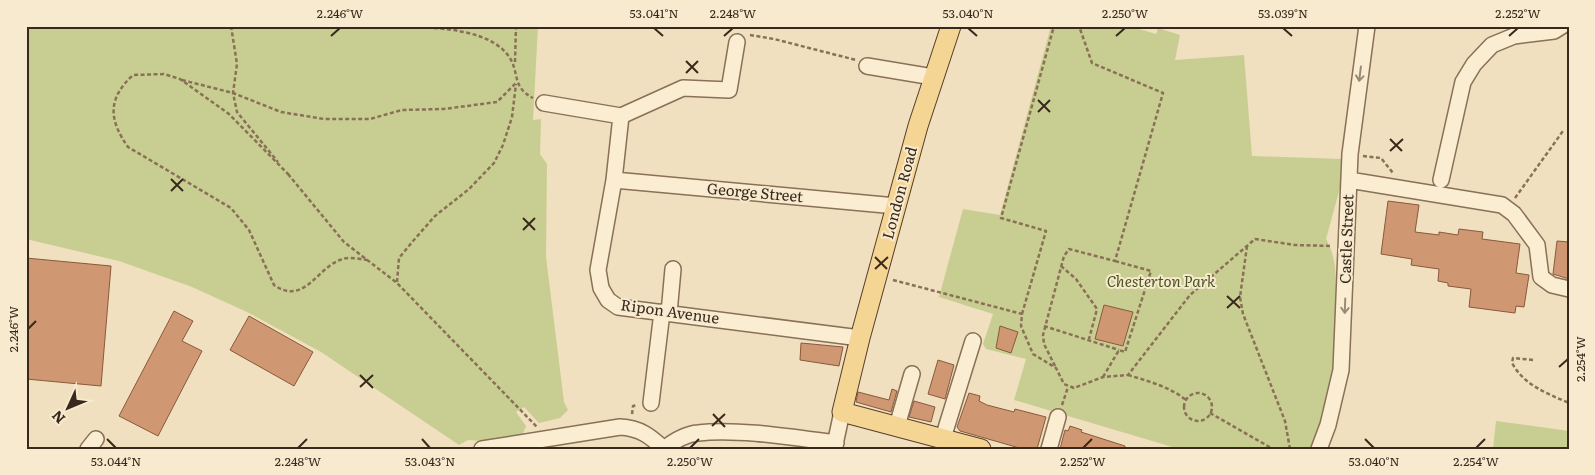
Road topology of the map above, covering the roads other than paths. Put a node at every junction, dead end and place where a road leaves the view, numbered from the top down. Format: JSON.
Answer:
{"nodes":[{"id":1,"x":951,"y":26,"type":"edge"},
{"id":2,"x":1367,"y":26,"type":"edge"},
{"id":3,"x":1562,"y":26,"type":"edge"},
{"id":4,"x":737,"y":42,"type":"road end"},
{"id":5,"x":867,"y":66,"type":"road end"},
{"id":6,"x":933,"y":77,"type":"junction"},
{"id":7,"x":544,"y":103,"type":"road end"},
{"id":8,"x":621,"y":116,"type":"junction"},
{"id":9,"x":614,"y":180,"type":"junction"},
{"id":10,"x":1349,"y":180,"type":"junction"},
{"id":11,"x":1441,"y":180,"type":"dead end"},
{"id":12,"x":896,"y":206,"type":"junction"},
{"id":13,"x":673,"y":270,"type":"dead end"},
{"id":14,"x":1569,"y":289,"type":"edge"},
{"id":15,"x":665,"y":313,"type":"junction"},
{"id":16,"x":860,"y":338,"type":"junction"},
{"id":17,"x":973,"y":341,"type":"dead end"},
{"id":18,"x":912,"y":374,"type":"dead end"},
{"id":19,"x":651,"y":402,"type":"road end"},
{"id":20,"x":842,"y":412,"type":"junction"},
{"id":21,"x":1058,"y":417,"type":"road end"},
{"id":22,"x":897,"y":426,"type":"junction"},
{"id":23,"x":943,"y":438,"type":"junction"},
{"id":24,"x":743,"y":441,"type":"edge"},
{"id":25,"x":835,"y":446,"type":"edge"},
{"id":26,"x":482,"y":449,"type":"edge"},
{"id":27,"x":664,"y":449,"type":"edge"},
{"id":28,"x":982,"y":449,"type":"edge"},
{"id":29,"x":1048,"y":449,"type":"edge"},
{"id":30,"x":1319,"y":449,"type":"edge"}],
"edges":[{"from":1,"to":6,"type":"main road","name":"London Road"},
{"from":2,"to":10,"type":"street","name":"Castle Street","one_way":true},
{"from":3,"to":11,"type":"street"},
{"from":4,"to":8,"type":"street"},
{"from":5,"to":6,"type":"street"},
{"from":6,"to":12,"type":"main road","name":"London Road"},
{"from":7,"to":8,"type":"street"},
{"from":8,"to":9,"type":"street","name":"Ripon Avenue"},
{"from":9,"to":12,"type":"street","name":"George Street"},
{"from":9,"to":15,"type":"street","name":"Ripon Avenue"},
{"from":10,"to":14,"type":"street"},
{"from":10,"to":30,"type":"street","name":"Castle Street","one_way":true},
{"from":12,"to":16,"type":"main road","name":"London Road"},
{"from":13,"to":15,"type":"street"},
{"from":15,"to":16,"type":"street","name":"Ripon Avenue"},
{"from":15,"to":19,"type":"street"},
{"from":16,"to":20,"type":"main road","name":"London Road"},
{"from":17,"to":23,"type":"street"},
{"from":18,"to":22,"type":"street"},
{"from":20,"to":22,"type":"main road"},
{"from":20,"to":25,"type":"street","name":"London Road"},
{"from":21,"to":29,"type":"street"},
{"from":22,"to":23,"type":"main road"},
{"from":23,"to":28,"type":"main road"},
{"from":24,"to":25,"type":"street"},
{"from":24,"to":27,"type":"street"},
{"from":26,"to":27,"type":"street"}]}
